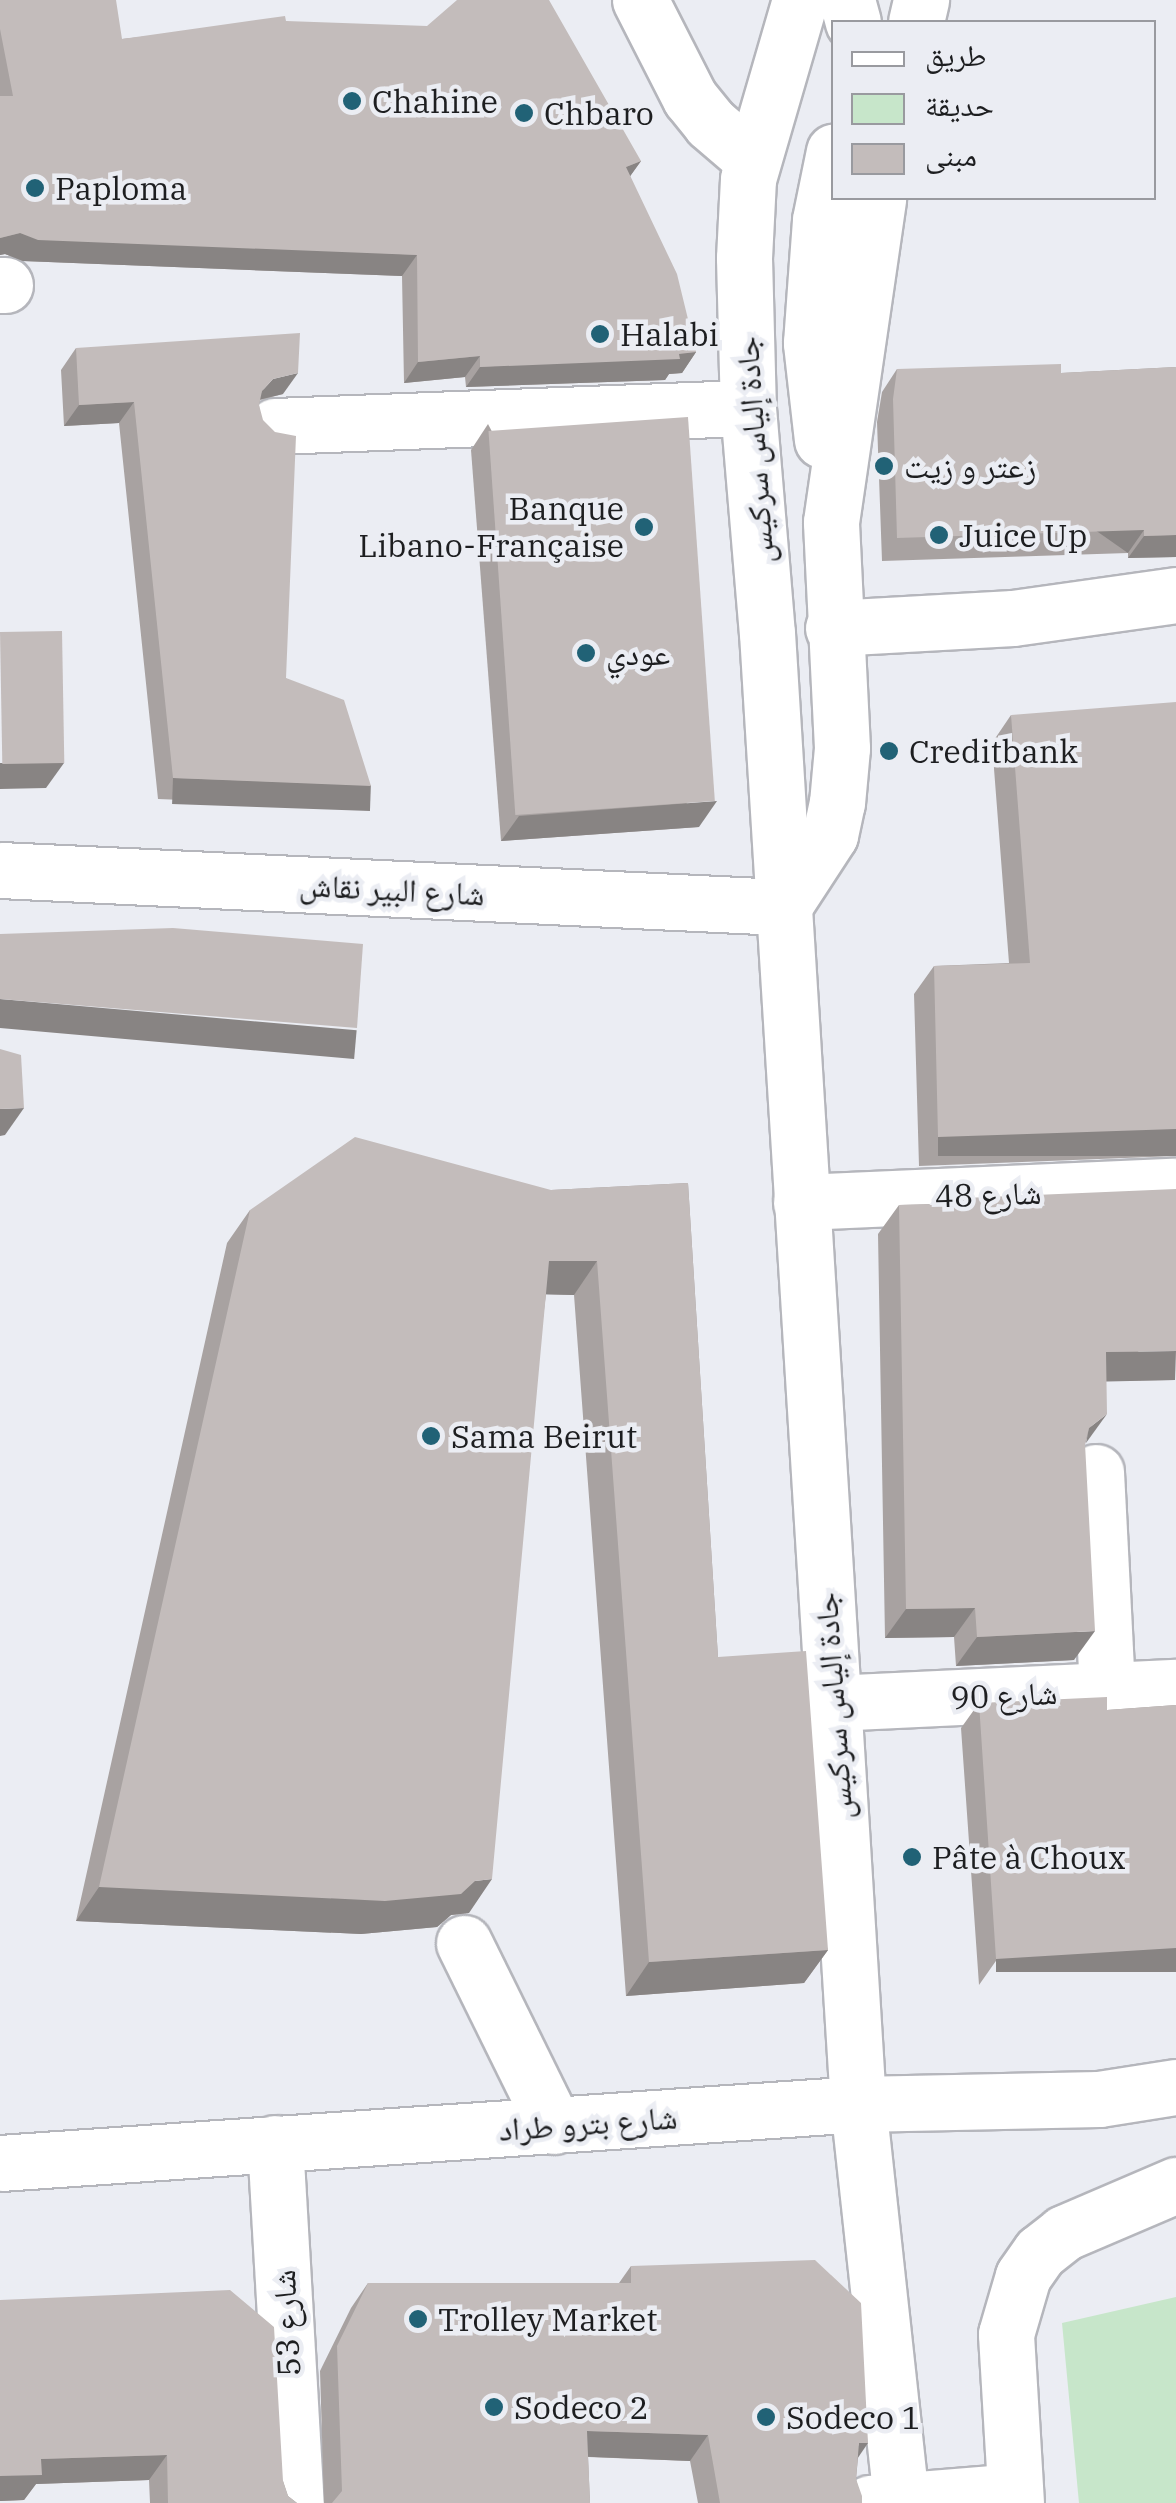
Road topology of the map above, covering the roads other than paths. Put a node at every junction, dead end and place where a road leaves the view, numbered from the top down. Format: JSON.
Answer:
{"nodes":[{"id":1,"x":800,"y":0,"type":"edge"},
{"id":2,"x":656,"y":4,"type":"edge"},
{"id":3,"x":752,"y":159,"type":"junction"},
{"id":4,"x":831,"y":167,"type":"edge"},
{"id":5,"x":878,"y":200,"type":"edge"},
{"id":6,"x":748,"y":408,"type":"junction"},
{"id":7,"x":275,"y":426,"type":"edge"},
{"id":8,"x":831,"y":522,"type":"junction"},
{"id":9,"x":1176,"y":595,"type":"edge"},
{"id":10,"x":833,"y":628,"type":"junction"},
{"id":11,"x":0,"y":870,"type":"edge"},
{"id":12,"x":783,"y":907,"type":"junction"},
{"id":13,"x":1174,"y":1186,"type":"edge"},
{"id":14,"x":802,"y":1202,"type":"junction"},
{"id":15,"x":1096,"y":1472,"type":"edge"},
{"id":16,"x":1176,"y":1687,"type":"edge"},
{"id":17,"x":1107,"y":1689,"type":"junction"},
{"id":18,"x":833,"y":1703,"type":"junction"},
{"id":19,"x":464,"y":1943,"type":"edge"},
{"id":20,"x":1176,"y":2087,"type":"edge"},
{"id":21,"x":858,"y":2104,"type":"junction"},
{"id":22,"x":554,"y":2126,"type":"junction"},
{"id":23,"x":275,"y":2142,"type":"junction"},
{"id":24,"x":0,"y":2163,"type":"edge"},
{"id":25,"x":1176,"y":2185,"type":"edge"},
{"id":26,"x":1016,"y":2497,"type":"edge"},
{"id":27,"x":891,"y":2502,"type":"edge"},
{"id":28,"x":296,"y":2503,"type":"edge"}],
"edges":[{"from":1,"to":3,"type":"street","name":"جادة إلياس سركيس"},
{"from":2,"to":3,"type":"street"},
{"from":3,"to":6,"type":"street","name":"جادة إلياس سركيس"},
{"from":4,"to":8,"type":"street"},
{"from":5,"to":8,"type":"street"},
{"from":6,"to":7,"type":"street"},
{"from":6,"to":12,"type":"street","name":"جادة إلياس سركيس"},
{"from":8,"to":10,"type":"street"},
{"from":9,"to":10,"type":"street"},
{"from":10,"to":12,"type":"street"},
{"from":11,"to":12,"type":"street","name":"شارع البير نقاش"},
{"from":12,"to":14,"type":"street","name":"جادة إلياس سركيس"},
{"from":13,"to":14,"type":"street","name":"شارع 48"},
{"from":14,"to":18,"type":"street","name":"جادة إلياس سركيس"},
{"from":15,"to":17,"type":"street"},
{"from":16,"to":17,"type":"street","name":"شارع 90"},
{"from":17,"to":18,"type":"street","name":"شارع 90"},
{"from":18,"to":21,"type":"street","name":"جادة إلياس سركيس"},
{"from":19,"to":22,"type":"street"},
{"from":20,"to":21,"type":"street","name":"شارع بترو طراد"},
{"from":21,"to":22,"type":"street","name":"شارع بترو طراد"},
{"from":21,"to":27,"type":"street","name":"جادة إلياس سركيس"},
{"from":22,"to":23,"type":"street","name":"شارع بترو طراد"},
{"from":23,"to":24,"type":"street","name":"شارع بترو طراد"},
{"from":23,"to":28,"type":"street","name":"شارع 53"},
{"from":25,"to":26,"type":"street"},
{"from":26,"to":27,"type":"street"}]}
